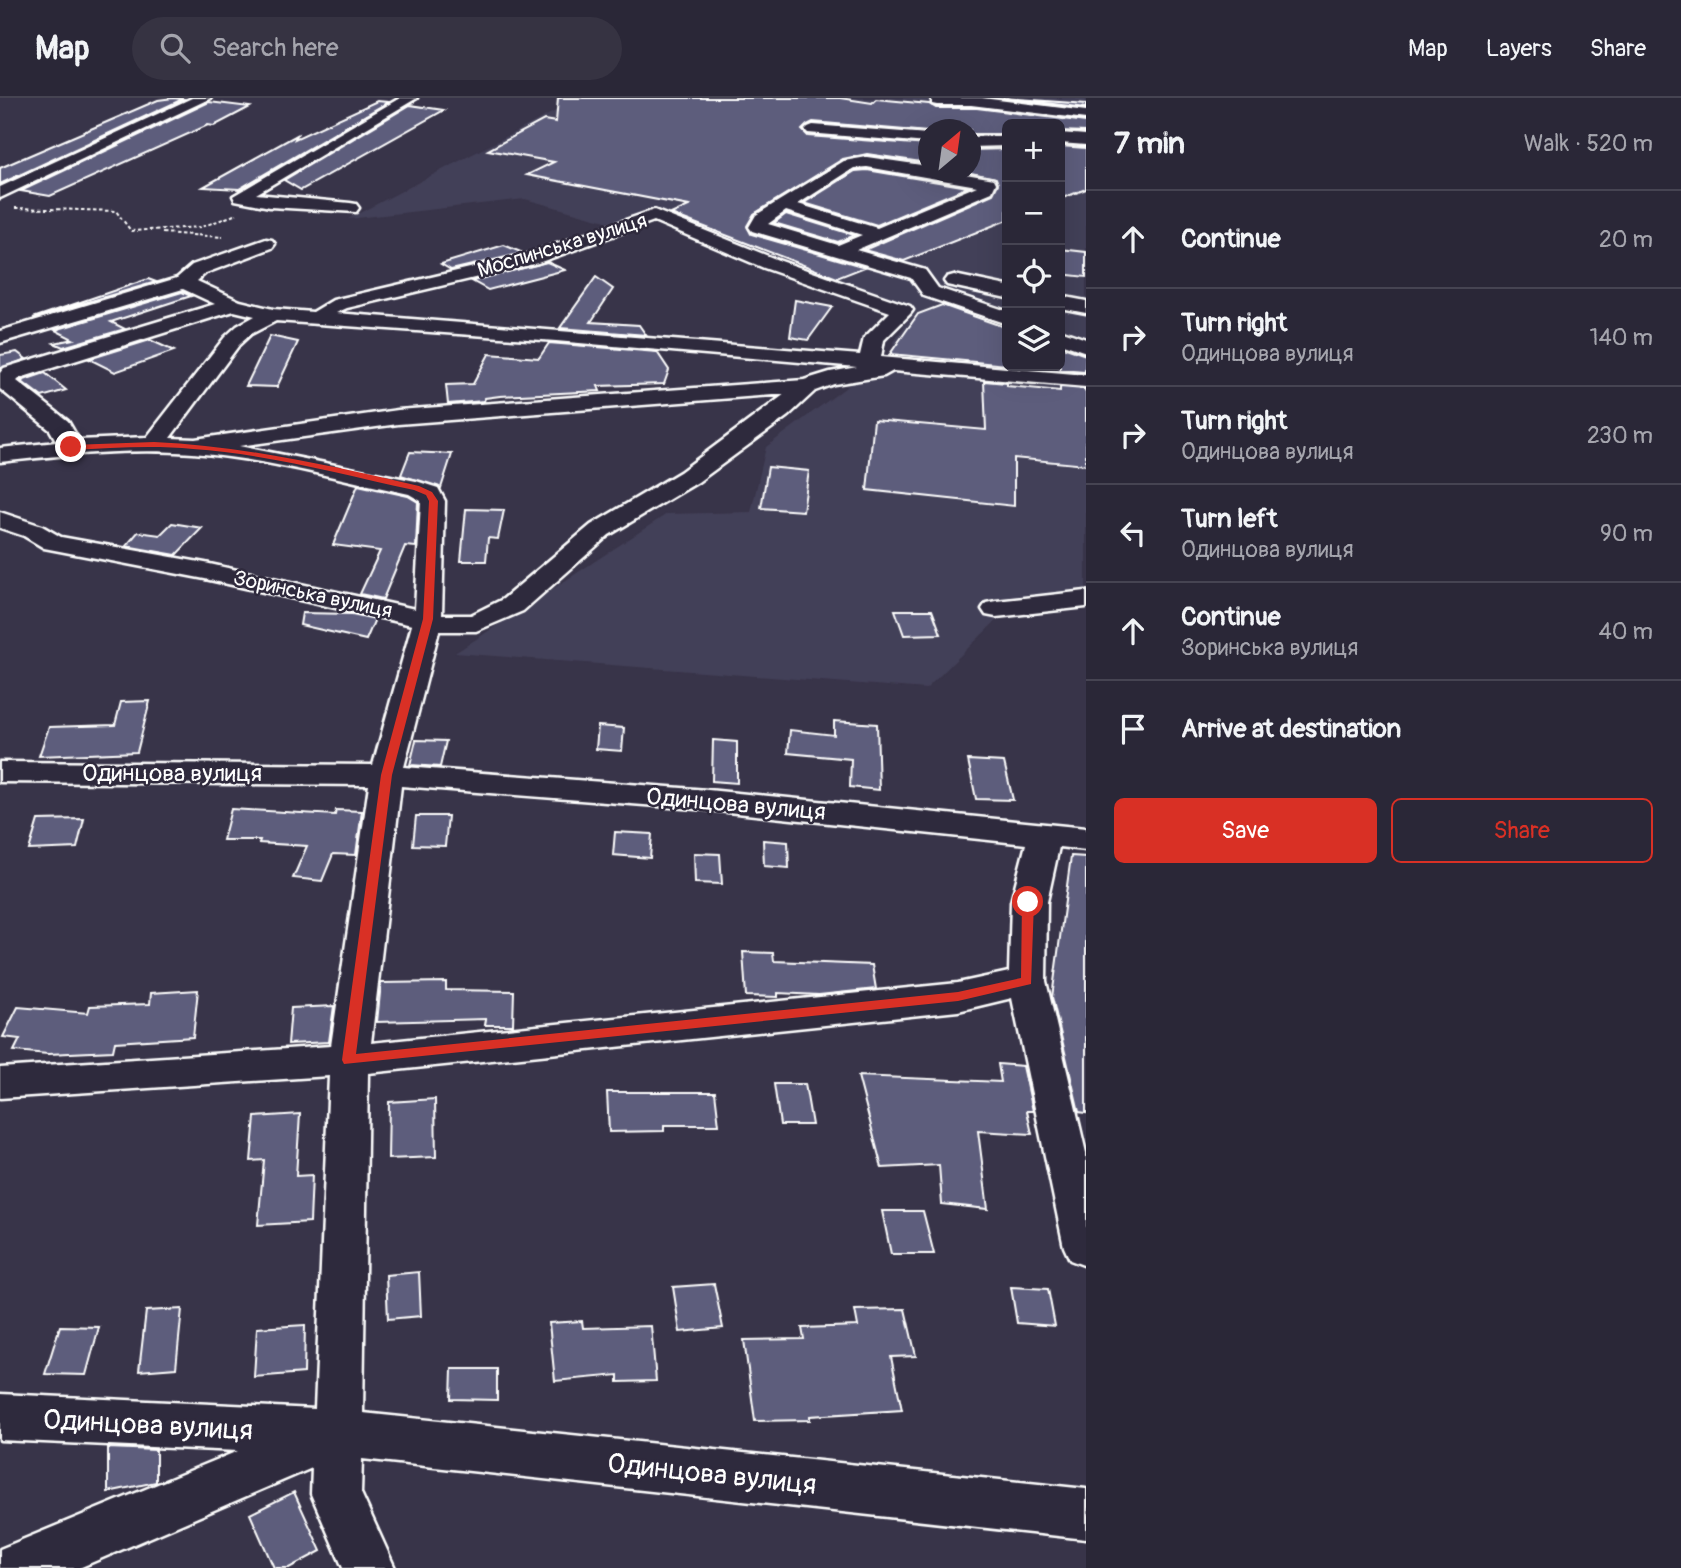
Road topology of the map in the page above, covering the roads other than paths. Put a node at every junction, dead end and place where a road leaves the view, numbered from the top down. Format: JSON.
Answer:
{"nodes":[{"id":1,"x":204,"y":98,"type":"edge"},
{"id":2,"x":410,"y":98,"type":"edge"},
{"id":3,"x":971,"y":99,"type":"edge"},
{"id":4,"x":937,"y":101,"type":"dead end"},
{"id":5,"x":1086,"y":116,"type":"edge"},
{"id":6,"x":813,"y":130,"type":"dead end"},
{"id":7,"x":918,"y":138,"type":"edge"},
{"id":8,"x":1065,"y":138,"type":"edge"},
{"id":9,"x":1086,"y":140,"type":"edge"},
{"id":10,"x":1002,"y":141,"type":"edge"},
{"id":11,"x":981,"y":142,"type":"edge"},
{"id":12,"x":1065,"y":154,"type":"edge"},
{"id":13,"x":1086,"y":156,"type":"edge"},
{"id":14,"x":918,"y":169,"type":"edge"},
{"id":15,"x":981,"y":182,"type":"edge"},
{"id":16,"x":0,"y":193,"type":"edge"},
{"id":17,"x":783,"y":205,"type":"junction"},
{"id":18,"x":350,"y":208,"type":"dead end"},
{"id":19,"x":878,"y":234,"type":"junction"},
{"id":20,"x":266,"y":244,"type":"road end"},
{"id":21,"x":839,"y":251,"type":"junction"},
{"id":22,"x":918,"y":274,"type":"junction"},
{"id":23,"x":184,"y":282,"type":"junction"},
{"id":24,"x":1002,"y":291,"type":"edge"},
{"id":25,"x":1065,"y":303,"type":"edge"},
{"id":26,"x":233,"y":305,"type":"junction"},
{"id":27,"x":1086,"y":307,"type":"edge"},
{"id":28,"x":273,"y":315,"type":"junction"},
{"id":29,"x":1002,"y":316,"type":"edge"},
{"id":30,"x":315,"y":317,"type":"junction"},
{"id":31,"x":0,"y":337,"type":"edge"},
{"id":32,"x":1065,"y":338,"type":"edge"},
{"id":33,"x":1086,"y":346,"type":"edge"},
{"id":34,"x":878,"y":363,"type":"junction"},
{"id":35,"x":824,"y":374,"type":"junction"},
{"id":36,"x":1086,"y":381,"type":"edge"},
{"id":37,"x":154,"y":444,"type":"junction"},
{"id":38,"x":268,"y":446,"type":"junction"},
{"id":39,"x":71,"y":447,"type":"junction"},
{"id":40,"x":0,"y":455,"type":"edge"},
{"id":41,"x":0,"y":520,"type":"edge"},
{"id":42,"x":1086,"y":598,"type":"edge"},
{"id":43,"x":996,"y":609,"type":"dead end"},
{"id":44,"x":428,"y":619,"type":"junction"},
{"id":45,"x":0,"y":772,"type":"edge"},
{"id":46,"x":386,"y":775,"type":"junction"},
{"id":47,"x":1045,"y":835,"type":"junction"},
{"id":48,"x":1086,"y":839,"type":"edge"},
{"id":49,"x":1027,"y":981,"type":"junction"},
{"id":50,"x":349,"y":1060,"type":"junction"},
{"id":51,"x":0,"y":1083,"type":"edge"},
{"id":52,"x":1086,"y":1247,"type":"edge"},
{"id":53,"x":0,"y":1417,"type":"edge"},
{"id":54,"x":337,"y":1433,"type":"junction"},
{"id":55,"x":1086,"y":1514,"type":"edge"},
{"id":56,"x":0,"y":1560,"type":"edge"},
{"id":57,"x":36,"y":1561,"type":"edge"},
{"id":58,"x":369,"y":1568,"type":"edge"}],
"edges":[{"from":1,"to":16,"type":"street"},
{"from":2,"to":18,"type":"street"},
{"from":3,"to":4,"type":"street"},
{"from":3,"to":5,"type":"street"},
{"from":6,"to":7,"type":"street"},
{"from":8,"to":9,"type":"street"},
{"from":10,"to":11,"type":"street"},
{"from":12,"to":13,"type":"street"},
{"from":14,"to":17,"type":"street"},
{"from":15,"to":19,"type":"street"},
{"from":17,"to":19,"type":"street"},
{"from":17,"to":21,"type":"street"},
{"from":19,"to":21,"type":"street"},
{"from":20,"to":23,"type":"street"},
{"from":21,"to":22,"type":"street"},
{"from":22,"to":24,"type":"street"},
{"from":22,"to":29,"type":"street"},
{"from":23,"to":26,"type":"street","name":"Моспинська вулиця"},
{"from":23,"to":31,"type":"street"},
{"from":25,"to":27,"type":"street"},
{"from":26,"to":28,"type":"street","name":"Моспинська вулиця"},
{"from":26,"to":39,"type":"street"},
{"from":28,"to":30,"type":"street","name":"Моспинська вулиця"},
{"from":28,"to":37,"type":"street"},
{"from":30,"to":34,"type":"street","name":"Моспинська вулиця"},
{"from":30,"to":35,"type":"street","name":"Моспинська вулиця"},
{"from":32,"to":33,"type":"street"},
{"from":34,"to":35,"type":"street"},
{"from":34,"to":36,"type":"street"},
{"from":35,"to":38,"type":"street"},
{"from":35,"to":44,"type":"street","name":"Зоринська вулиця"},
{"from":37,"to":38,"type":"street"},
{"from":37,"to":39,"type":"street"},
{"from":38,"to":44,"type":"street"},
{"from":39,"to":40,"type":"street"},
{"from":41,"to":44,"type":"street","name":"Зоринська вулиця"},
{"from":42,"to":43,"type":"street"},
{"from":44,"to":46,"type":"street"},
{"from":45,"to":46,"type":"street","name":"Одинцова вулиця"},
{"from":46,"to":47,"type":"street","name":"Одинцова вулиця"},
{"from":46,"to":50,"type":"street"},
{"from":47,"to":48,"type":"street","name":"Одинцова вулиця"},
{"from":47,"to":49,"type":"street"},
{"from":49,"to":50,"type":"street"},
{"from":49,"to":52,"type":"street"},
{"from":50,"to":51,"type":"street"},
{"from":50,"to":54,"type":"street"},
{"from":53,"to":54,"type":"street","name":"Одинцова вулиця"},
{"from":54,"to":55,"type":"street","name":"Одинцова вулиця"},
{"from":54,"to":57,"type":"street","name":"Одинцова вулиця"},
{"from":54,"to":58,"type":"street"},
{"from":56,"to":57,"type":"street","name":"Одинцова вулиця"}]}
